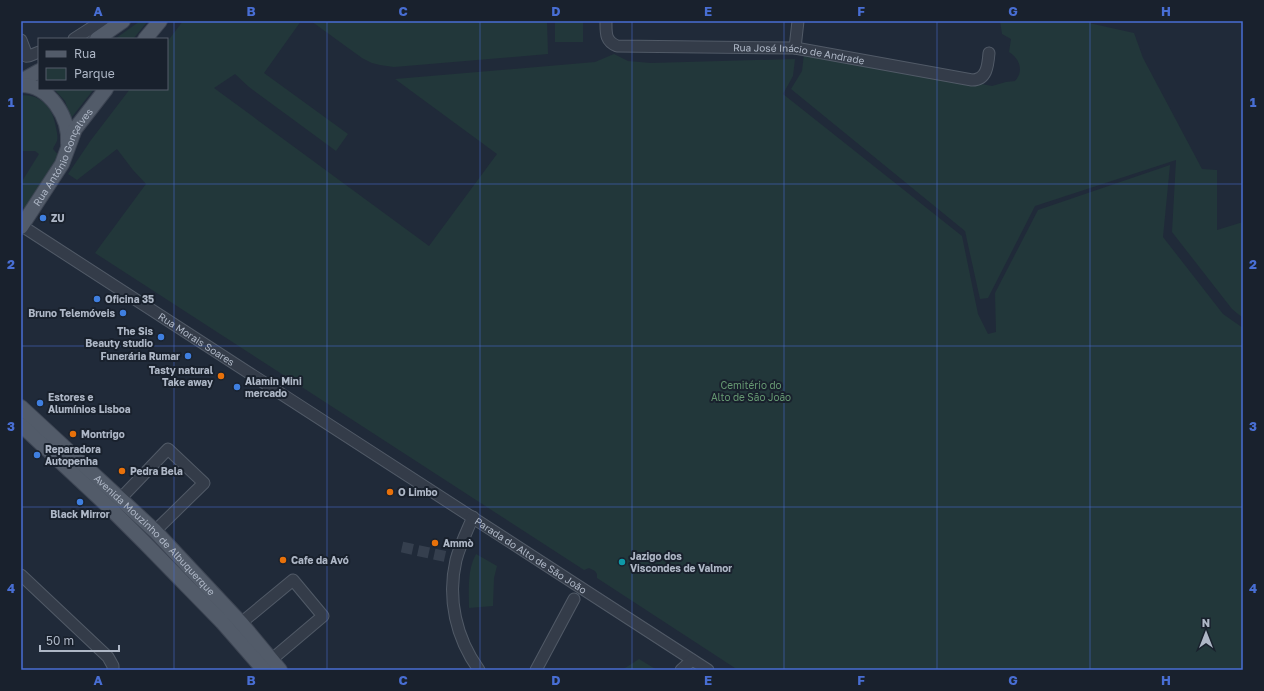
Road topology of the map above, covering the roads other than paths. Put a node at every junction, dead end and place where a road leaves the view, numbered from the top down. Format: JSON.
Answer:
{"nodes":[{"id":1,"x":102,"y":21,"type":"edge"},
{"id":2,"x":124,"y":21,"type":"edge"},
{"id":3,"x":160,"y":21,"type":"edge"},
{"id":4,"x":606,"y":21,"type":"edge"},
{"id":5,"x":798,"y":21,"type":"edge"},
{"id":6,"x":76,"y":38,"type":"edge"},
{"id":7,"x":99,"y":38,"type":"edge"},
{"id":8,"x":147,"y":38,"type":"edge"},
{"id":9,"x":21,"y":40,"type":"edge"},
{"id":10,"x":796,"y":48,"type":"junction"},
{"id":11,"x":38,"y":52,"type":"edge"},
{"id":12,"x":989,"y":53,"type":"dead end"},
{"id":13,"x":23,"y":59,"type":"edge"},
{"id":14,"x":38,"y":72,"type":"edge"},
{"id":15,"x":21,"y":81,"type":"edge"},
{"id":16,"x":21,"y":86,"type":"edge"},
{"id":17,"x":105,"y":90,"type":"edge"},
{"id":18,"x":68,"y":148,"type":"junction"},
{"id":19,"x":21,"y":226,"type":"edge"},
{"id":20,"x":21,"y":407,"type":"edge"},
{"id":21,"x":21,"y":425,"type":"edge"},
{"id":22,"x":121,"y":498,"type":"junction"},
{"id":23,"x":111,"y":509,"type":"junction"},
{"id":24,"x":473,"y":517,"type":"junction"},
{"id":25,"x":155,"y":531,"type":"junction"},
{"id":26,"x":145,"y":543,"type":"junction"},
{"id":27,"x":21,"y":575,"type":"edge"},
{"id":28,"x":574,"y":599,"type":"dead end"},
{"id":29,"x":236,"y":627,"type":"junction"},
{"id":30,"x":692,"y":660,"type":"junction"},
{"id":31,"x":269,"y":667,"type":"edge"},
{"id":32,"x":113,"y":670,"type":"edge"},
{"id":33,"x":479,"y":670,"type":"edge"},
{"id":34,"x":536,"y":670,"type":"edge"},
{"id":35,"x":681,"y":670,"type":"edge"},
{"id":36,"x":708,"y":670,"type":"edge"}],
"edges":[{"from":1,"to":6,"type":"street"},
{"from":2,"to":7,"type":"main road"},
{"from":3,"to":8,"type":"main road"},
{"from":4,"to":10,"type":"street","name":"Rua José Inácio de Andrade"},
{"from":5,"to":10,"type":"street"},
{"from":9,"to":13,"type":"street"},
{"from":10,"to":12,"type":"street","name":"Rua José Inácio de Andrade"},
{"from":11,"to":13,"type":"street"},
{"from":14,"to":15,"type":"main road"},
{"from":16,"to":18,"type":"main road"},
{"from":17,"to":18,"type":"main road","name":"Rua António Gonçalves"},
{"from":18,"to":19,"type":"main road","name":"Rua António Gonçalves"},
{"from":19,"to":24,"type":"street","name":"Rua Morais Soares"},
{"from":20,"to":22,"type":"main road","name":"Avenida Mouzinho de Albuquerque"},
{"from":21,"to":23,"type":"main road","name":"Avenida Mouzinho de Albuquerque"},
{"from":22,"to":23,"type":"main road"},
{"from":22,"to":25,"type":"main road","name":"Avenida Mouzinho de Albuquerque"},
{"from":22,"to":25,"type":"street"},
{"from":23,"to":26,"type":"main road","name":"Avenida Mouzinho de Albuquerque"},
{"from":24,"to":30,"type":"street","name":"Parada do Alto de São João"},
{"from":24,"to":33,"type":"street","name":"Parada do Alto de São João"},
{"from":25,"to":26,"type":"main road"},
{"from":25,"to":29,"type":"main road","name":"Avenida Mouzinho de Albuquerque"},
{"from":26,"to":29,"type":"main road","name":"Avenida Mouzinho de Albuquerque"},
{"from":27,"to":32,"type":"street"},
{"from":28,"to":34,"type":"street","name":"Parada do Alto de São João"},
{"from":29,"to":31,"type":"main road","name":"Avenida Mouzinho de Albuquerque"},
{"from":29,"to":31,"type":"street"},
{"from":30,"to":35,"type":"street"},
{"from":30,"to":36,"type":"street","name":"Parada do Alto de São João"}]}
